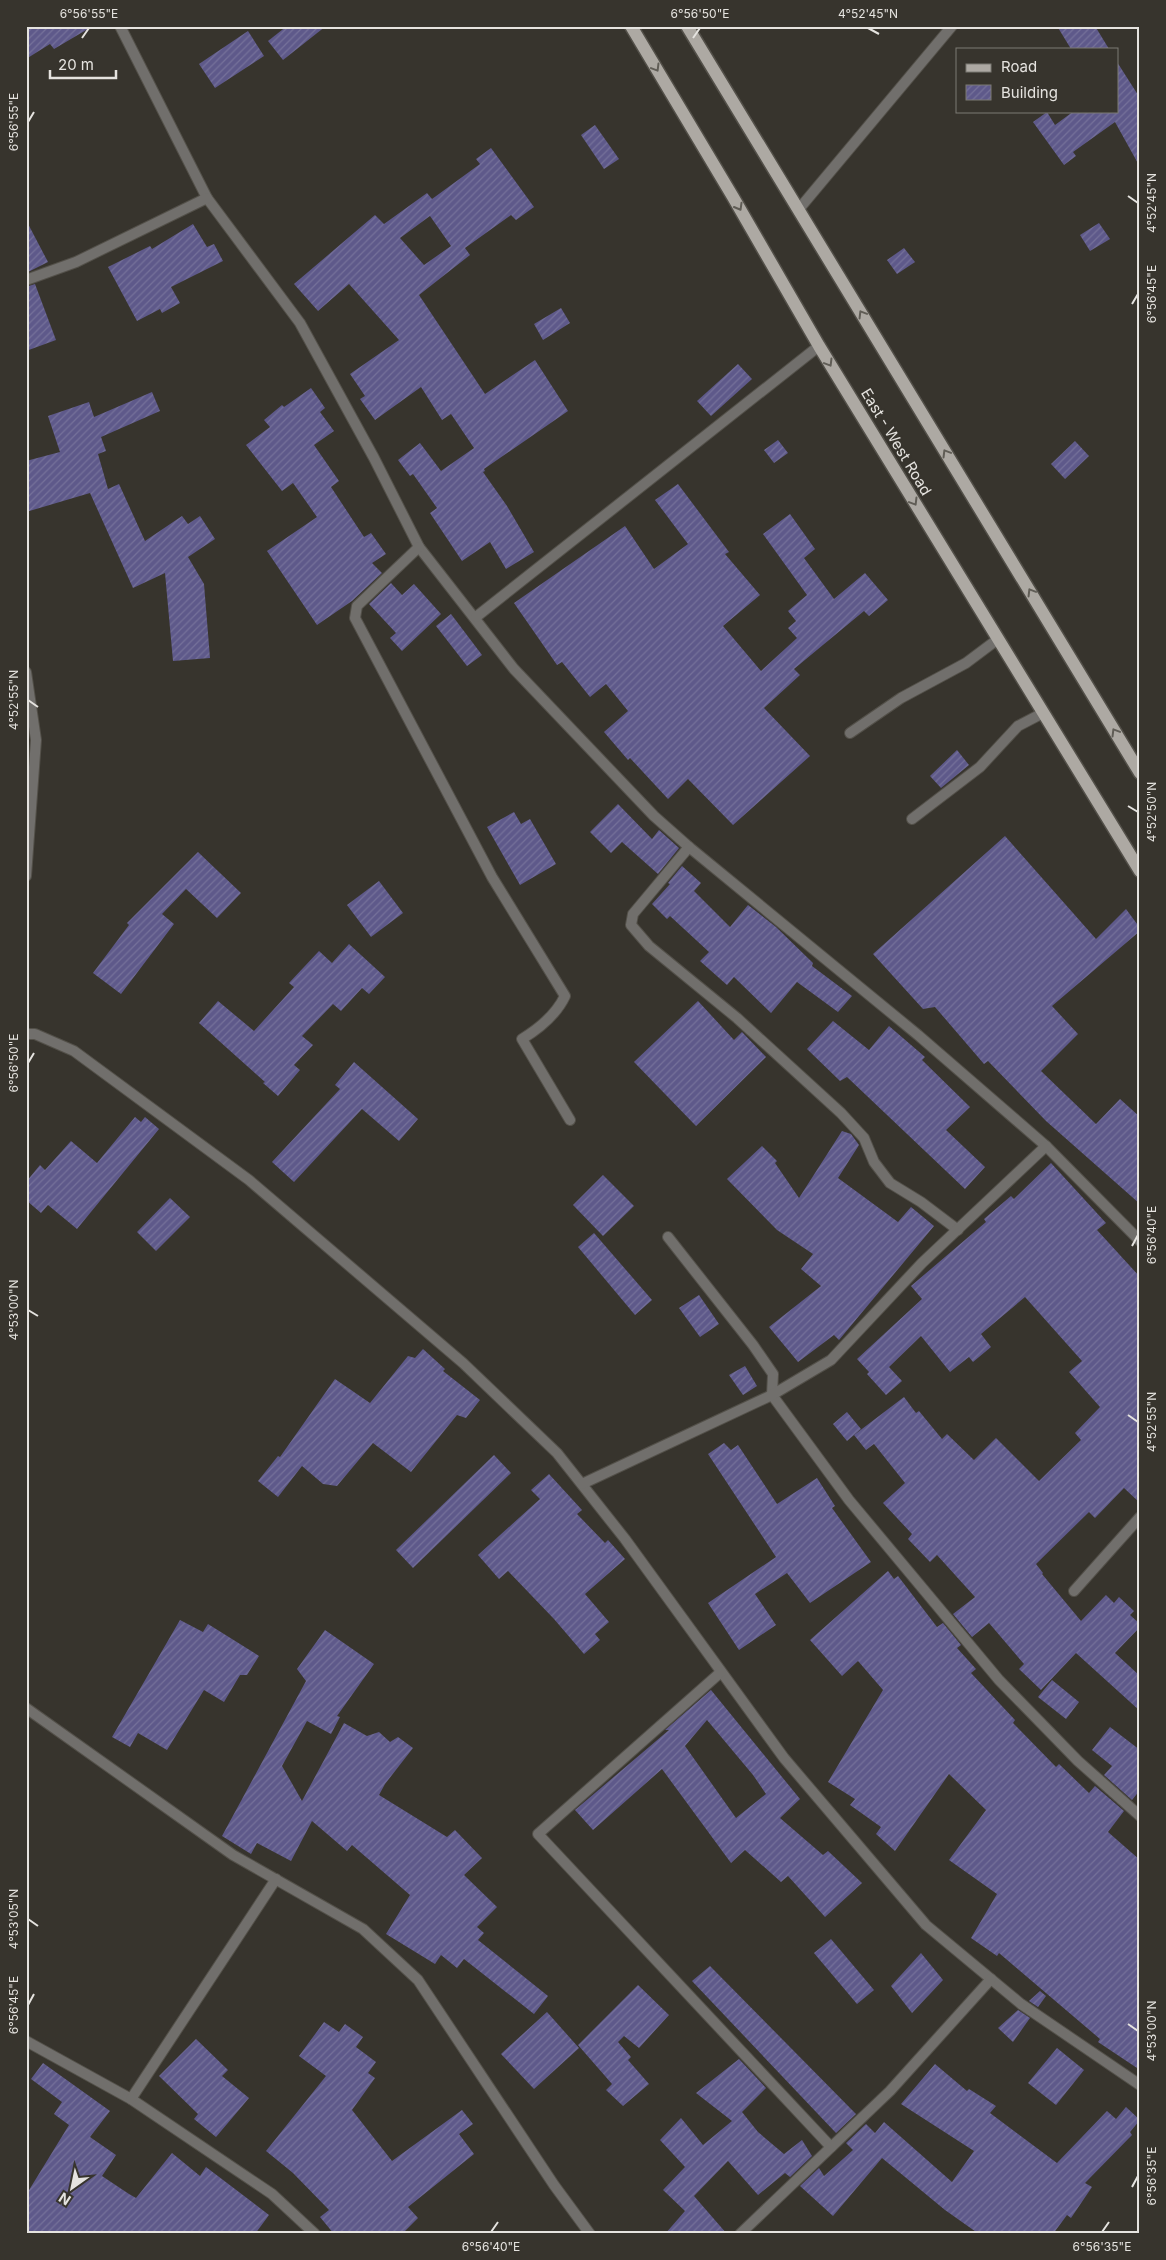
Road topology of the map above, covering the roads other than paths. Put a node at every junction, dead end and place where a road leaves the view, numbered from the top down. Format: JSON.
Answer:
{"nodes":[{"id":1,"x":120,"y":26,"type":"edge"},
{"id":2,"x":630,"y":26,"type":"edge"},
{"id":3,"x":687,"y":26,"type":"edge"},
{"id":4,"x":952,"y":26,"type":"edge"},
{"id":5,"x":207,"y":198,"type":"junction"},
{"id":6,"x":799,"y":209,"type":"junction"},
{"id":7,"x":26,"y":280,"type":"edge"},
{"id":8,"x":819,"y":346,"type":"junction"},
{"id":9,"x":419,"y":547,"type":"junction"},
{"id":10,"x":476,"y":617,"type":"junction"},
{"id":11,"x":998,"y":639,"type":"junction"},
{"id":12,"x":26,"y":672,"type":"edge"},
{"id":13,"x":1043,"y":713,"type":"junction"},
{"id":14,"x":850,"y":733,"type":"dead end"},
{"id":15,"x":1140,"y":773,"type":"edge"},
{"id":16,"x":912,"y":818,"type":"dead end"},
{"id":17,"x":689,"y":847,"type":"junction"},
{"id":18,"x":1140,"y":870,"type":"edge"},
{"id":19,"x":26,"y":876,"type":"edge"},
{"id":20,"x":26,"y":1034,"type":"edge"},
{"id":21,"x":570,"y":1120,"type":"dead end"},
{"id":22,"x":1046,"y":1146,"type":"junction"},
{"id":23,"x":958,"y":1230,"type":"junction"},
{"id":24,"x":668,"y":1237,"type":"dead end"},
{"id":25,"x":1140,"y":1241,"type":"edge"},
{"id":26,"x":772,"y":1395,"type":"junction"},
{"id":27,"x":582,"y":1484,"type":"junction"},
{"id":28,"x":1140,"y":1518,"type":"edge"},
{"id":29,"x":1074,"y":1591,"type":"dead end"},
{"id":30,"x":721,"y":1672,"type":"junction"},
{"id":31,"x":26,"y":1708,"type":"edge"},
{"id":32,"x":1140,"y":1816,"type":"edge"},
{"id":33,"x":276,"y":1879,"type":"junction"},
{"id":34,"x":991,"y":1979,"type":"junction"},
{"id":35,"x":26,"y":2041,"type":"edge"},
{"id":36,"x":1140,"y":2085,"type":"edge"},
{"id":37,"x":131,"y":2099,"type":"junction"},
{"id":38,"x":831,"y":2147,"type":"junction"},
{"id":39,"x":315,"y":2234,"type":"edge"},
{"id":40,"x":590,"y":2234,"type":"edge"},
{"id":41,"x":740,"y":2234,"type":"edge"}],
"edges":[{"from":1,"to":5,"type":"street"},
{"from":2,"to":8,"type":"main road","name":"East - West Road","one_way":true},
{"from":3,"to":6,"type":"main road"},
{"from":4,"to":6,"type":"street"},
{"from":5,"to":7,"type":"street"},
{"from":5,"to":9,"type":"street"},
{"from":15,"to":6,"type":"main road","one_way":true},
{"from":8,"to":10,"type":"street"},
{"from":8,"to":11,"type":"main road","name":"East - West Road","one_way":true},
{"from":9,"to":10,"type":"street"},
{"from":9,"to":21,"type":"street"},
{"from":10,"to":17,"type":"street"},
{"from":11,"to":13,"type":"main road","name":"East - West Road"},
{"from":11,"to":14,"type":"street"},
{"from":12,"to":19,"type":"street"},
{"from":13,"to":16,"type":"street"},
{"from":13,"to":18,"type":"main road","name":"East - West Road"},
{"from":17,"to":22,"type":"street"},
{"from":17,"to":23,"type":"street"},
{"from":20,"to":27,"type":"street"},
{"from":22,"to":23,"type":"street"},
{"from":22,"to":25,"type":"street"},
{"from":23,"to":26,"type":"street"},
{"from":24,"to":26,"type":"street"},
{"from":26,"to":27,"type":"street"},
{"from":26,"to":32,"type":"street"},
{"from":27,"to":30,"type":"street"},
{"from":28,"to":29,"type":"street"},
{"from":30,"to":34,"type":"street"},
{"from":30,"to":38,"type":"street"},
{"from":31,"to":33,"type":"street"},
{"from":33,"to":37,"type":"street"},
{"from":33,"to":40,"type":"street"},
{"from":34,"to":36,"type":"street"},
{"from":34,"to":38,"type":"street"},
{"from":35,"to":37,"type":"street"},
{"from":37,"to":39,"type":"street"},
{"from":38,"to":41,"type":"street"}]}
